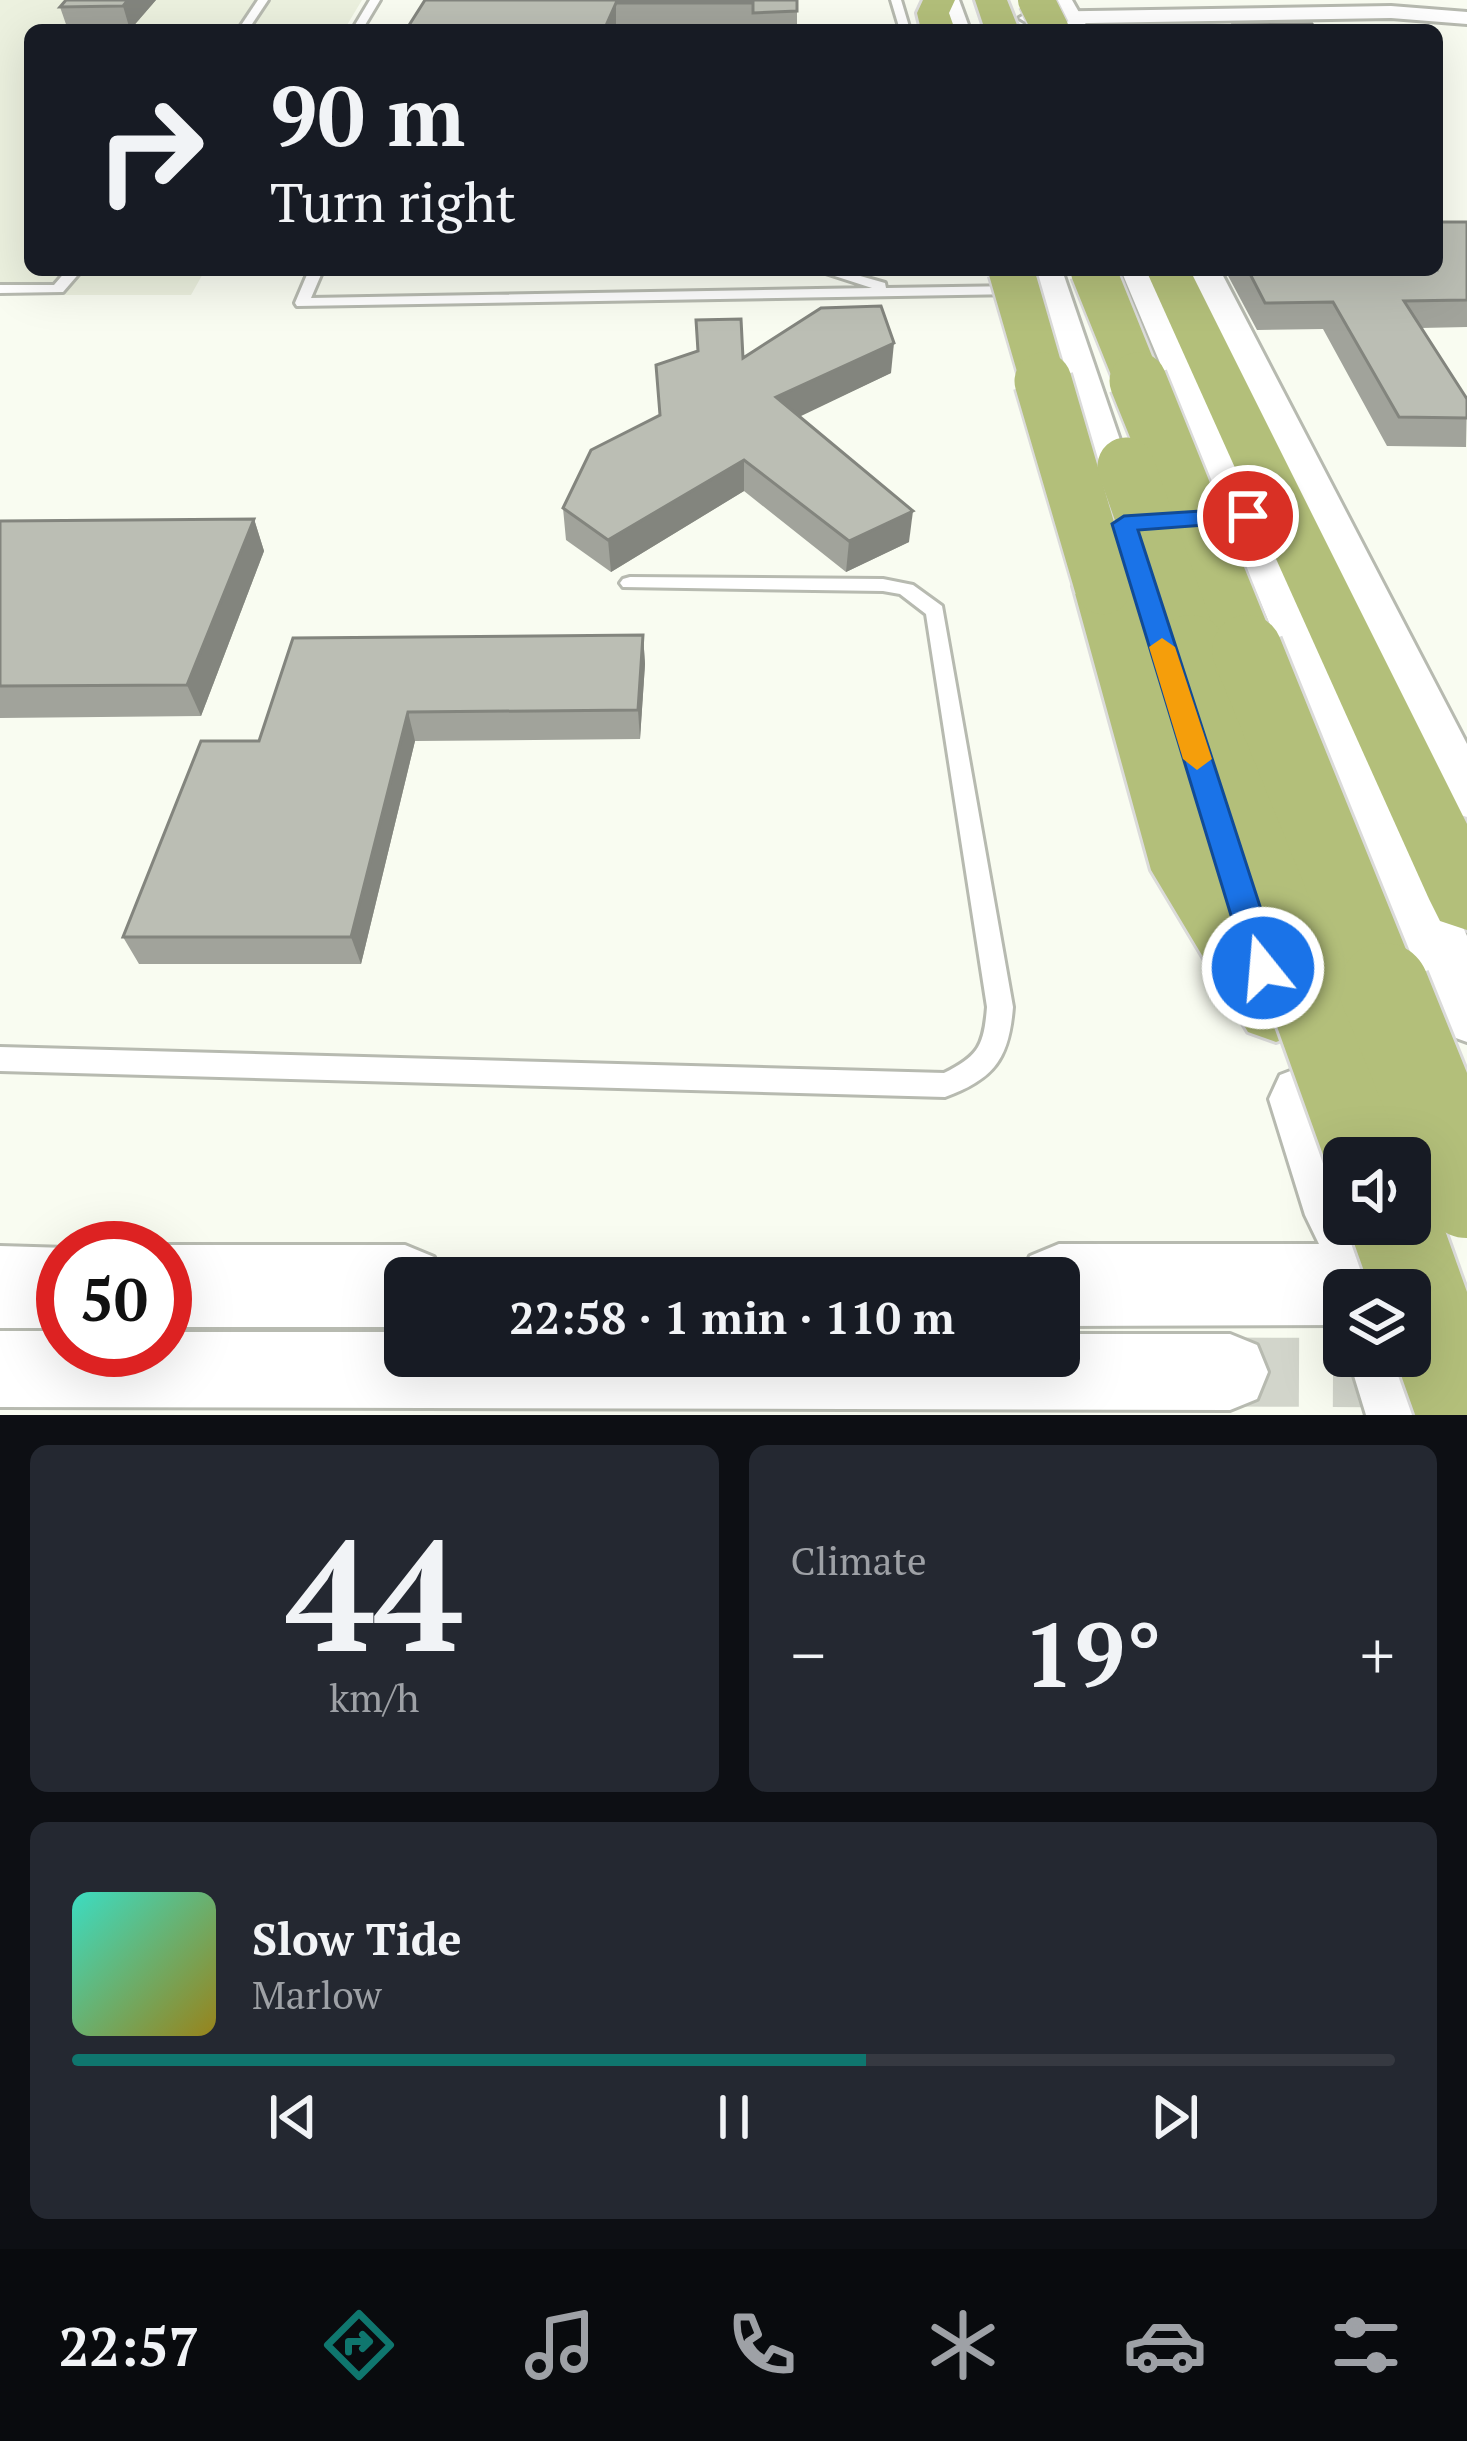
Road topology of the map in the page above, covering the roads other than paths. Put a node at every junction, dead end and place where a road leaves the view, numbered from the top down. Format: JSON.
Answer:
{"nodes":[{"id":1,"x":991,"y":0,"type":"edge"},
{"id":2,"x":1042,"y":17,"type":"edge"},
{"id":3,"x":1467,"y":18,"type":"edge"},
{"id":4,"x":70,"y":276,"type":"edge"},
{"id":5,"x":313,"y":276,"type":"edge"},
{"id":6,"x":845,"y":276,"type":"edge"},
{"id":7,"x":899,"y":276,"type":"edge"},
{"id":8,"x":1143,"y":276,"type":"edge"},
{"id":9,"x":1171,"y":276,"type":"edge"},
{"id":10,"x":1206,"y":276,"type":"edge"},
{"id":11,"x":1039,"y":277,"type":"edge"},
{"id":12,"x":0,"y":289,"type":"edge"},
{"id":13,"x":902,"y":292,"type":"junction"},
{"id":14,"x":1248,"y":516,"type":"junction"},
{"id":15,"x":1114,"y":555,"type":"junction"},
{"id":16,"x":630,"y":583,"type":"dead end"},
{"id":17,"x":1467,"y":796,"type":"edge"},
{"id":18,"x":1467,"y":899,"type":"edge"},
{"id":19,"x":1276,"y":1007,"type":"joint"},
{"id":20,"x":1467,"y":1011,"type":"edge"},
{"id":21,"x":0,"y":1059,"type":"edge"},
{"id":22,"x":1364,"y":1137,"type":"edge"},
{"id":23,"x":1467,"y":1193,"type":"edge"},
{"id":24,"x":1369,"y":1266,"type":"edge"},
{"id":25,"x":1080,"y":1284,"type":"edge"},
{"id":26,"x":192,"y":1286,"type":"edge"},
{"id":27,"x":384,"y":1286,"type":"edge"},
{"id":28,"x":0,"y":1287,"type":"edge"},
{"id":29,"x":36,"y":1287,"type":"edge"},
{"id":30,"x":0,"y":1369,"type":"edge"},
{"id":31,"x":1230,"y":1372,"type":"tunnel mouth"},
{"id":32,"x":1409,"y":1415,"type":"edge"},
{"id":33,"x":1463,"y":1415,"type":"edge"}],
"edges":[{"from":1,"to":2,"type":"main road"},
{"from":2,"to":3,"type":"street"},
{"from":4,"to":12,"type":"lane"},
{"from":5,"to":13,"type":"lane"},
{"from":6,"to":13,"type":"lane"},
{"from":7,"to":13,"type":"lane"},
{"from":8,"to":14,"type":"main road"},
{"from":9,"to":18,"type":"main road"},
{"from":10,"to":17,"type":"street"},
{"from":11,"to":13,"type":"lane"},
{"from":11,"to":15,"type":"main road"},
{"from":11,"to":22,"type":"main road","bridge":true},
{"from":11,"to":23,"type":"main road","bridge":true},
{"from":14,"to":15,"type":"main road"},
{"from":14,"to":20,"type":"main road"},
{"from":15,"to":19,"type":"main road"},
{"from":16,"to":21,"type":"lane"},
{"from":19,"to":24,"type":"main road"},
{"from":24,"to":25,"type":"main road"},
{"from":24,"to":32,"type":"main road"},
{"from":24,"to":33,"type":"main road","bridge":true},
{"from":26,"to":27,"type":"main road"},
{"from":28,"to":29,"type":"main road"},
{"from":30,"to":31,"type":"street"}]}
